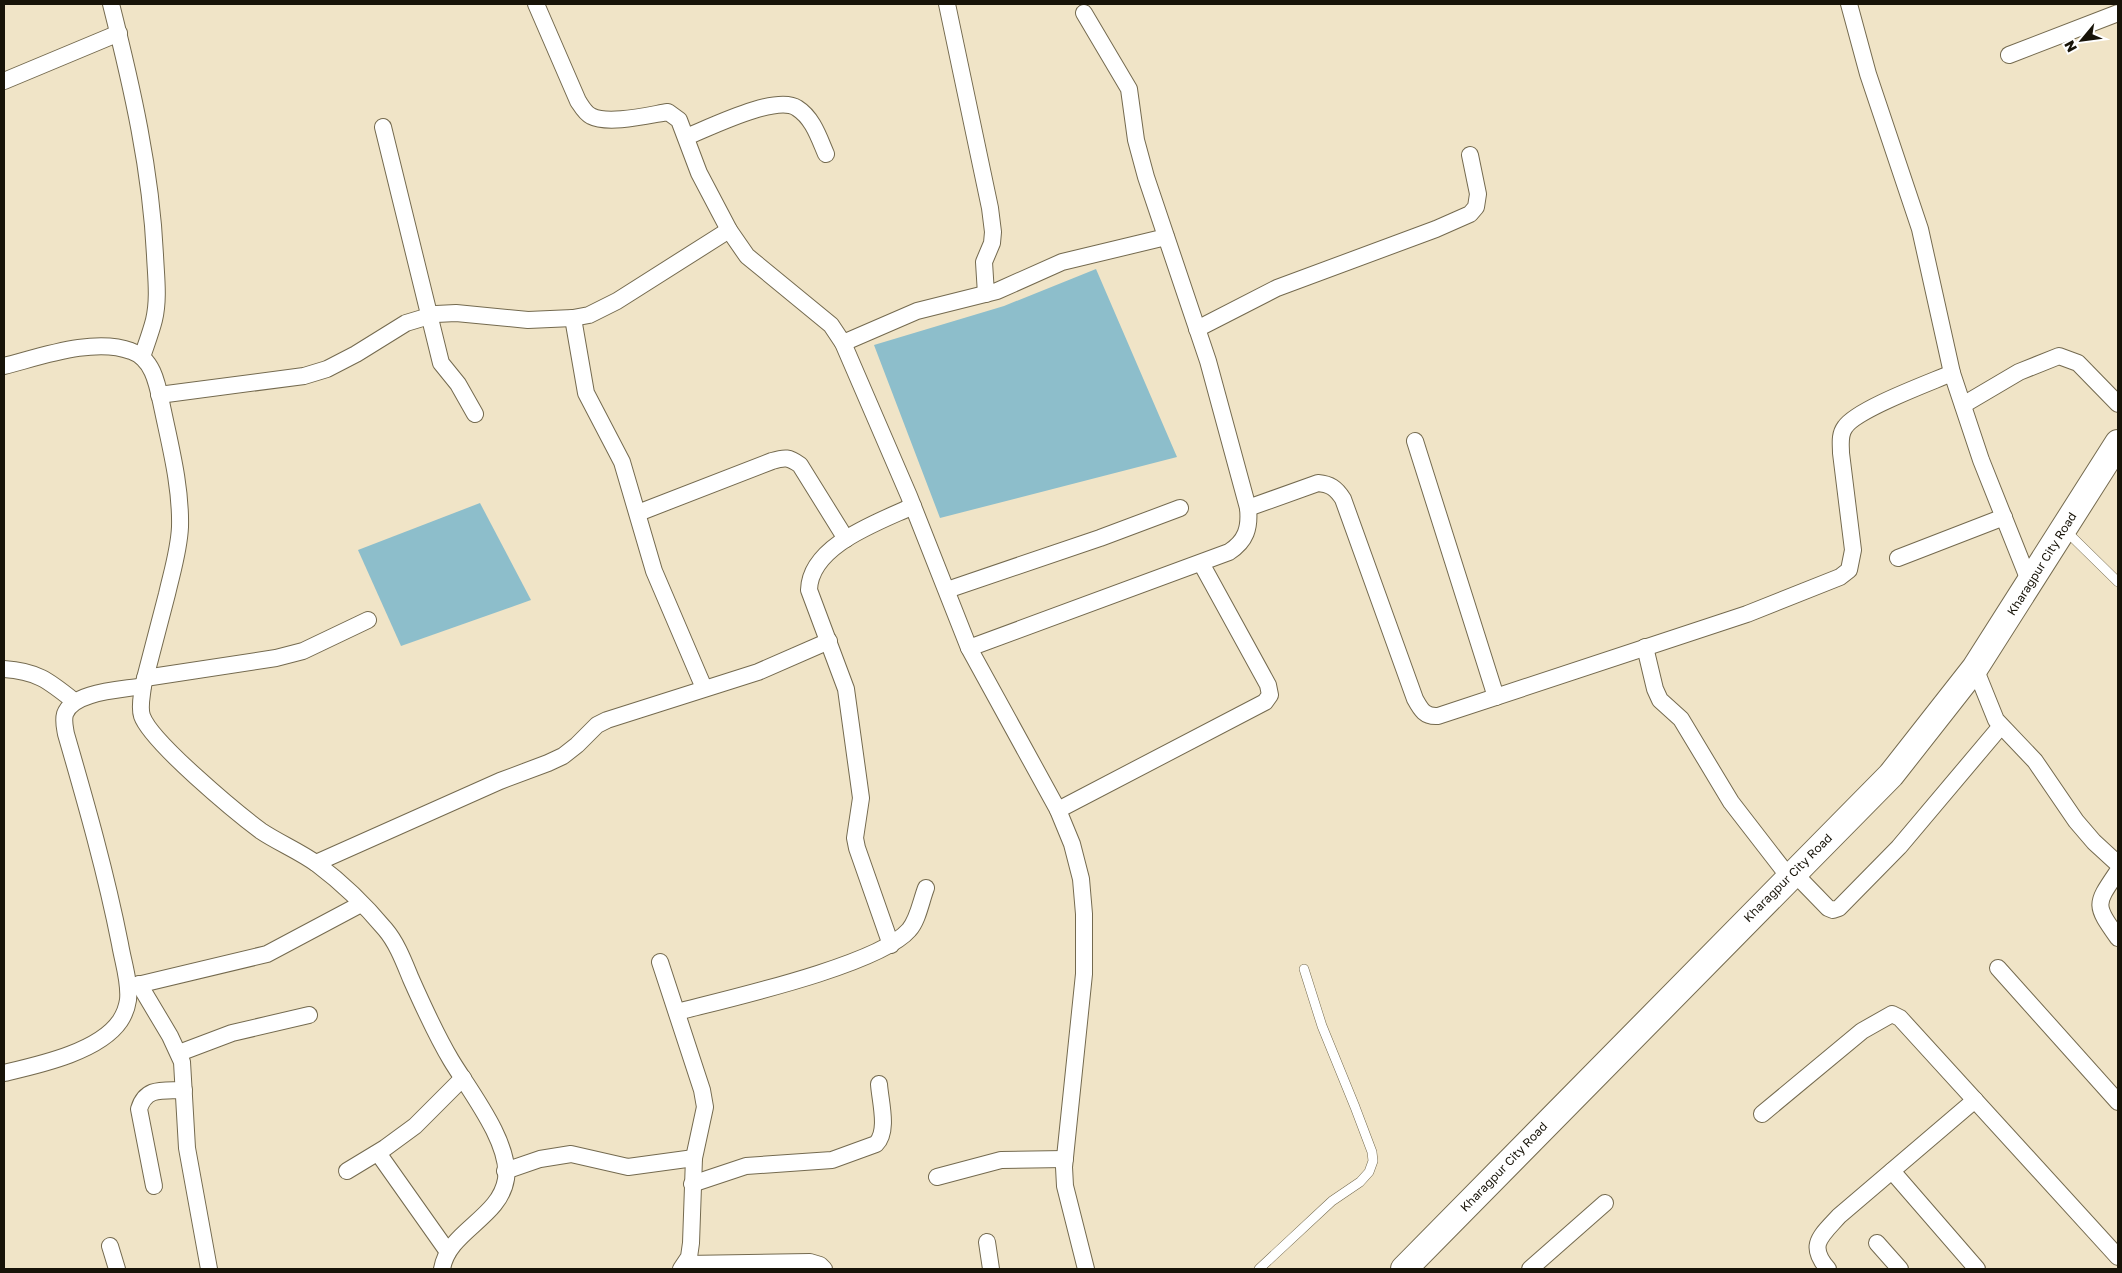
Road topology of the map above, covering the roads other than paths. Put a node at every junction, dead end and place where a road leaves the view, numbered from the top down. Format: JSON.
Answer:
{"nodes":[{"id":1,"x":112,"y":4,"type":"edge"},
{"id":2,"x":536,"y":4,"type":"edge"},
{"id":3,"x":947,"y":4,"type":"edge"},
{"id":4,"x":1849,"y":4,"type":"edge"},
{"id":5,"x":1084,"y":13,"type":"dead end"},
{"id":6,"x":2118,"y":13,"type":"edge"},
{"id":7,"x":119,"y":33,"type":"junction"},
{"id":8,"x":2008,"y":55,"type":"dead end"},
{"id":9,"x":4,"y":81,"type":"edge"},
{"id":10,"x":383,"y":127,"type":"dead end"},
{"id":11,"x":686,"y":137,"type":"junction"},
{"id":12,"x":826,"y":154,"type":"dead end"},
{"id":13,"x":1470,"y":154,"type":"dead end"},
{"id":14,"x":729,"y":230,"type":"junction"},
{"id":15,"x":1166,"y":237,"type":"junction"},
{"id":16,"x":986,"y":294,"type":"junction"},
{"id":17,"x":429,"y":316,"type":"junction"},
{"id":18,"x":573,"y":318,"type":"junction"},
{"id":19,"x":1197,"y":329,"type":"junction"},
{"id":20,"x":843,"y":343,"type":"junction"},
{"id":21,"x":142,"y":356,"type":"junction"},
{"id":22,"x":4,"y":366,"type":"edge"},
{"id":23,"x":1952,"y":373,"type":"junction"},
{"id":24,"x":159,"y":395,"type":"junction"},
{"id":25,"x":2118,"y":404,"type":"edge"},
{"id":26,"x":1963,"y":405,"type":"junction"},
{"id":27,"x":475,"y":414,"type":"dead end"},
{"id":28,"x":1415,"y":441,"type":"dead end"},
{"id":29,"x":2118,"y":443,"type":"edge"},
{"id":30,"x":913,"y":506,"type":"junction"},
{"id":31,"x":1180,"y":508,"type":"dead end"},
{"id":32,"x":1248,"y":508,"type":"junction"},
{"id":33,"x":638,"y":514,"type":"junction"},
{"id":34,"x":2004,"y":517,"type":"junction"},
{"id":35,"x":2064,"y":529,"type":"junction"},
{"id":36,"x":846,"y":539,"type":"junction"},
{"id":37,"x":1898,"y":558,"type":"dead end"},
{"id":38,"x":1201,"y":563,"type":"junction"},
{"id":39,"x":2118,"y":582,"type":"edge"},
{"id":40,"x":2030,"y":583,"type":"junction"},
{"id":41,"x":946,"y":590,"type":"junction"},
{"id":42,"x":368,"y":620,"type":"dead end"},
{"id":43,"x":829,"y":642,"type":"junction"},
{"id":44,"x":1645,"y":647,"type":"junction"},
{"id":45,"x":969,"y":648,"type":"junction"},
{"id":46,"x":4,"y":668,"type":"edge"},
{"id":47,"x":1976,"y":668,"type":"junction"},
{"id":48,"x":144,"y":682,"type":"junction"},
{"id":49,"x":704,"y":688,"type":"junction"},
{"id":50,"x":1496,"y":697,"type":"junction"},
{"id":51,"x":74,"y":701,"type":"junction"},
{"id":52,"x":2001,"y":726,"type":"junction"},
{"id":53,"x":1058,"y":810,"type":"junction"},
{"id":54,"x":316,"y":863,"type":"junction"},
{"id":55,"x":2118,"y":864,"type":"edge"},
{"id":56,"x":2118,"y":870,"type":"edge"},
{"id":57,"x":1792,"y":875,"type":"junction"},
{"id":58,"x":926,"y":888,"type":"dead end"},
{"id":59,"x":361,"y":904,"type":"junction"},
{"id":60,"x":2118,"y":938,"type":"edge"},
{"id":61,"x":891,"y":945,"type":"junction"},
{"id":62,"x":660,"y":962,"type":"dead end"},
{"id":63,"x":1998,"y":968,"type":"dead end"},
{"id":64,"x":1304,"y":969,"type":"dead end"},
{"id":65,"x":133,"y":986,"type":"junction"},
{"id":66,"x":677,"y":1012,"type":"junction"},
{"id":67,"x":309,"y":1014,"type":"dead end"},
{"id":68,"x":179,"y":1053,"type":"junction"},
{"id":69,"x":4,"y":1073,"type":"edge"},
{"id":70,"x":463,"y":1078,"type":"junction"},
{"id":71,"x":879,"y":1084,"type":"dead end"},
{"id":72,"x":184,"y":1090,"type":"junction"},
{"id":73,"x":1974,"y":1100,"type":"junction"},
{"id":74,"x":2118,"y":1102,"type":"edge"},
{"id":75,"x":1762,"y":1114,"type":"dead end"},
{"id":76,"x":378,"y":1152,"type":"junction"},
{"id":77,"x":694,"y":1158,"type":"junction"},
{"id":78,"x":1065,"y":1159,"type":"junction"},
{"id":79,"x":347,"y":1171,"type":"dead end"},
{"id":80,"x":505,"y":1171,"type":"junction"},
{"id":81,"x":1892,"y":1171,"type":"junction"},
{"id":82,"x":937,"y":1177,"type":"dead end"},
{"id":83,"x":692,"y":1184,"type":"junction"},
{"id":84,"x":154,"y":1186,"type":"dead end"},
{"id":85,"x":1605,"y":1203,"type":"dead end"},
{"id":86,"x":987,"y":1242,"type":"dead end"},
{"id":87,"x":1877,"y":1244,"type":"dead end"},
{"id":88,"x":110,"y":1246,"type":"dead end"},
{"id":89,"x":448,"y":1252,"type":"junction"},
{"id":90,"x":2118,"y":1258,"type":"edge"},
{"id":91,"x":683,"y":1267,"type":"edge"},
{"id":92,"x":117,"y":1269,"type":"edge"},
{"id":93,"x":209,"y":1269,"type":"edge"},
{"id":94,"x":442,"y":1269,"type":"edge"},
{"id":95,"x":824,"y":1269,"type":"edge"},
{"id":96,"x":991,"y":1269,"type":"edge"},
{"id":97,"x":1086,"y":1269,"type":"edge"},
{"id":98,"x":1259,"y":1269,"type":"edge"},
{"id":99,"x":1404,"y":1269,"type":"edge"},
{"id":100,"x":1530,"y":1269,"type":"edge"},
{"id":101,"x":1828,"y":1269,"type":"edge"},
{"id":102,"x":1900,"y":1269,"type":"edge"},
{"id":103,"x":1977,"y":1269,"type":"edge"}],
"edges":[{"from":1,"to":7,"type":"street"},
{"from":2,"to":11,"type":"street"},
{"from":3,"to":16,"type":"street"},
{"from":4,"to":23,"type":"street"},
{"from":5,"to":15,"type":"street"},
{"from":6,"to":8,"type":"street"},
{"from":7,"to":9,"type":"street"},
{"from":7,"to":21,"type":"street"},
{"from":10,"to":17,"type":"street"},
{"from":11,"to":12,"type":"street"},
{"from":11,"to":14,"type":"street"},
{"from":13,"to":19,"type":"street"},
{"from":14,"to":18,"type":"street"},
{"from":14,"to":20,"type":"street"},
{"from":15,"to":16,"type":"street"},
{"from":15,"to":19,"type":"street"},
{"from":16,"to":20,"type":"street"},
{"from":17,"to":18,"type":"street"},
{"from":17,"to":24,"type":"street"},
{"from":17,"to":27,"type":"street"},
{"from":18,"to":33,"type":"street"},
{"from":19,"to":32,"type":"street"},
{"from":20,"to":30,"type":"street"},
{"from":21,"to":22,"type":"street"},
{"from":21,"to":24,"type":"street"},
{"from":23,"to":26,"type":"street"},
{"from":23,"to":44,"type":"street"},
{"from":24,"to":48,"type":"street"},
{"from":25,"to":26,"type":"street"},
{"from":26,"to":34,"type":"street"},
{"from":28,"to":50,"type":"street"},
{"from":29,"to":35,"type":"main road","name":"Kharagpur City Road"},
{"from":30,"to":36,"type":"street"},
{"from":30,"to":41,"type":"street"},
{"from":31,"to":41,"type":"street"},
{"from":32,"to":38,"type":"street"},
{"from":32,"to":50,"type":"street"},
{"from":33,"to":36,"type":"street"},
{"from":33,"to":49,"type":"street"},
{"from":34,"to":37,"type":"street"},
{"from":34,"to":40,"type":"street"},
{"from":35,"to":39,"type":"lane"},
{"from":35,"to":40,"type":"main road","name":"Kharagpur City Road"},
{"from":36,"to":43,"type":"street"},
{"from":38,"to":45,"type":"street"},
{"from":38,"to":53,"type":"street"},
{"from":40,"to":47,"type":"main road","name":"Kharagpur City Road"},
{"from":41,"to":45,"type":"street"},
{"from":42,"to":48,"type":"street"},
{"from":43,"to":49,"type":"street"},
{"from":43,"to":61,"type":"street"},
{"from":44,"to":50,"type":"street"},
{"from":44,"to":57,"type":"street"},
{"from":45,"to":53,"type":"street"},
{"from":46,"to":51,"type":"street"},
{"from":47,"to":52,"type":"street"},
{"from":47,"to":57,"type":"main road","name":"Kharagpur City Road"},
{"from":48,"to":51,"type":"street"},
{"from":48,"to":54,"type":"street"},
{"from":49,"to":54,"type":"street"},
{"from":51,"to":65,"type":"street"},
{"from":52,"to":55,"type":"street"},
{"from":52,"to":57,"type":"street"},
{"from":53,"to":78,"type":"street"},
{"from":54,"to":59,"type":"street"},
{"from":56,"to":60,"type":"street"},
{"from":57,"to":99,"type":"main road","name":"Kharagpur City Road"},
{"from":58,"to":61,"type":"street"},
{"from":59,"to":65,"type":"street"},
{"from":59,"to":70,"type":"street"},
{"from":61,"to":66,"type":"street"},
{"from":62,"to":66,"type":"street"},
{"from":63,"to":74,"type":"street"},
{"from":64,"to":98,"type":"lane"},
{"from":65,"to":68,"type":"street"},
{"from":65,"to":69,"type":"street"},
{"from":66,"to":77,"type":"street"},
{"from":67,"to":68,"type":"street"},
{"from":68,"to":72,"type":"street"},
{"from":70,"to":76,"type":"street"},
{"from":70,"to":80,"type":"street"},
{"from":71,"to":83,"type":"street"},
{"from":72,"to":84,"type":"street"},
{"from":72,"to":93,"type":"street"},
{"from":73,"to":75,"type":"street"},
{"from":73,"to":81,"type":"street"},
{"from":73,"to":90,"type":"street"},
{"from":76,"to":79,"type":"street"},
{"from":76,"to":89,"type":"street"},
{"from":77,"to":80,"type":"street"},
{"from":77,"to":83,"type":"street"},
{"from":78,"to":82,"type":"street"},
{"from":78,"to":97,"type":"street"},
{"from":80,"to":89,"type":"street"},
{"from":81,"to":101,"type":"street"},
{"from":81,"to":103,"type":"street"},
{"from":83,"to":91,"type":"street"},
{"from":85,"to":100,"type":"street"},
{"from":86,"to":96,"type":"street"},
{"from":87,"to":102,"type":"street"},
{"from":88,"to":92,"type":"street"},
{"from":89,"to":94,"type":"street"},
{"from":91,"to":95,"type":"street"}]}
